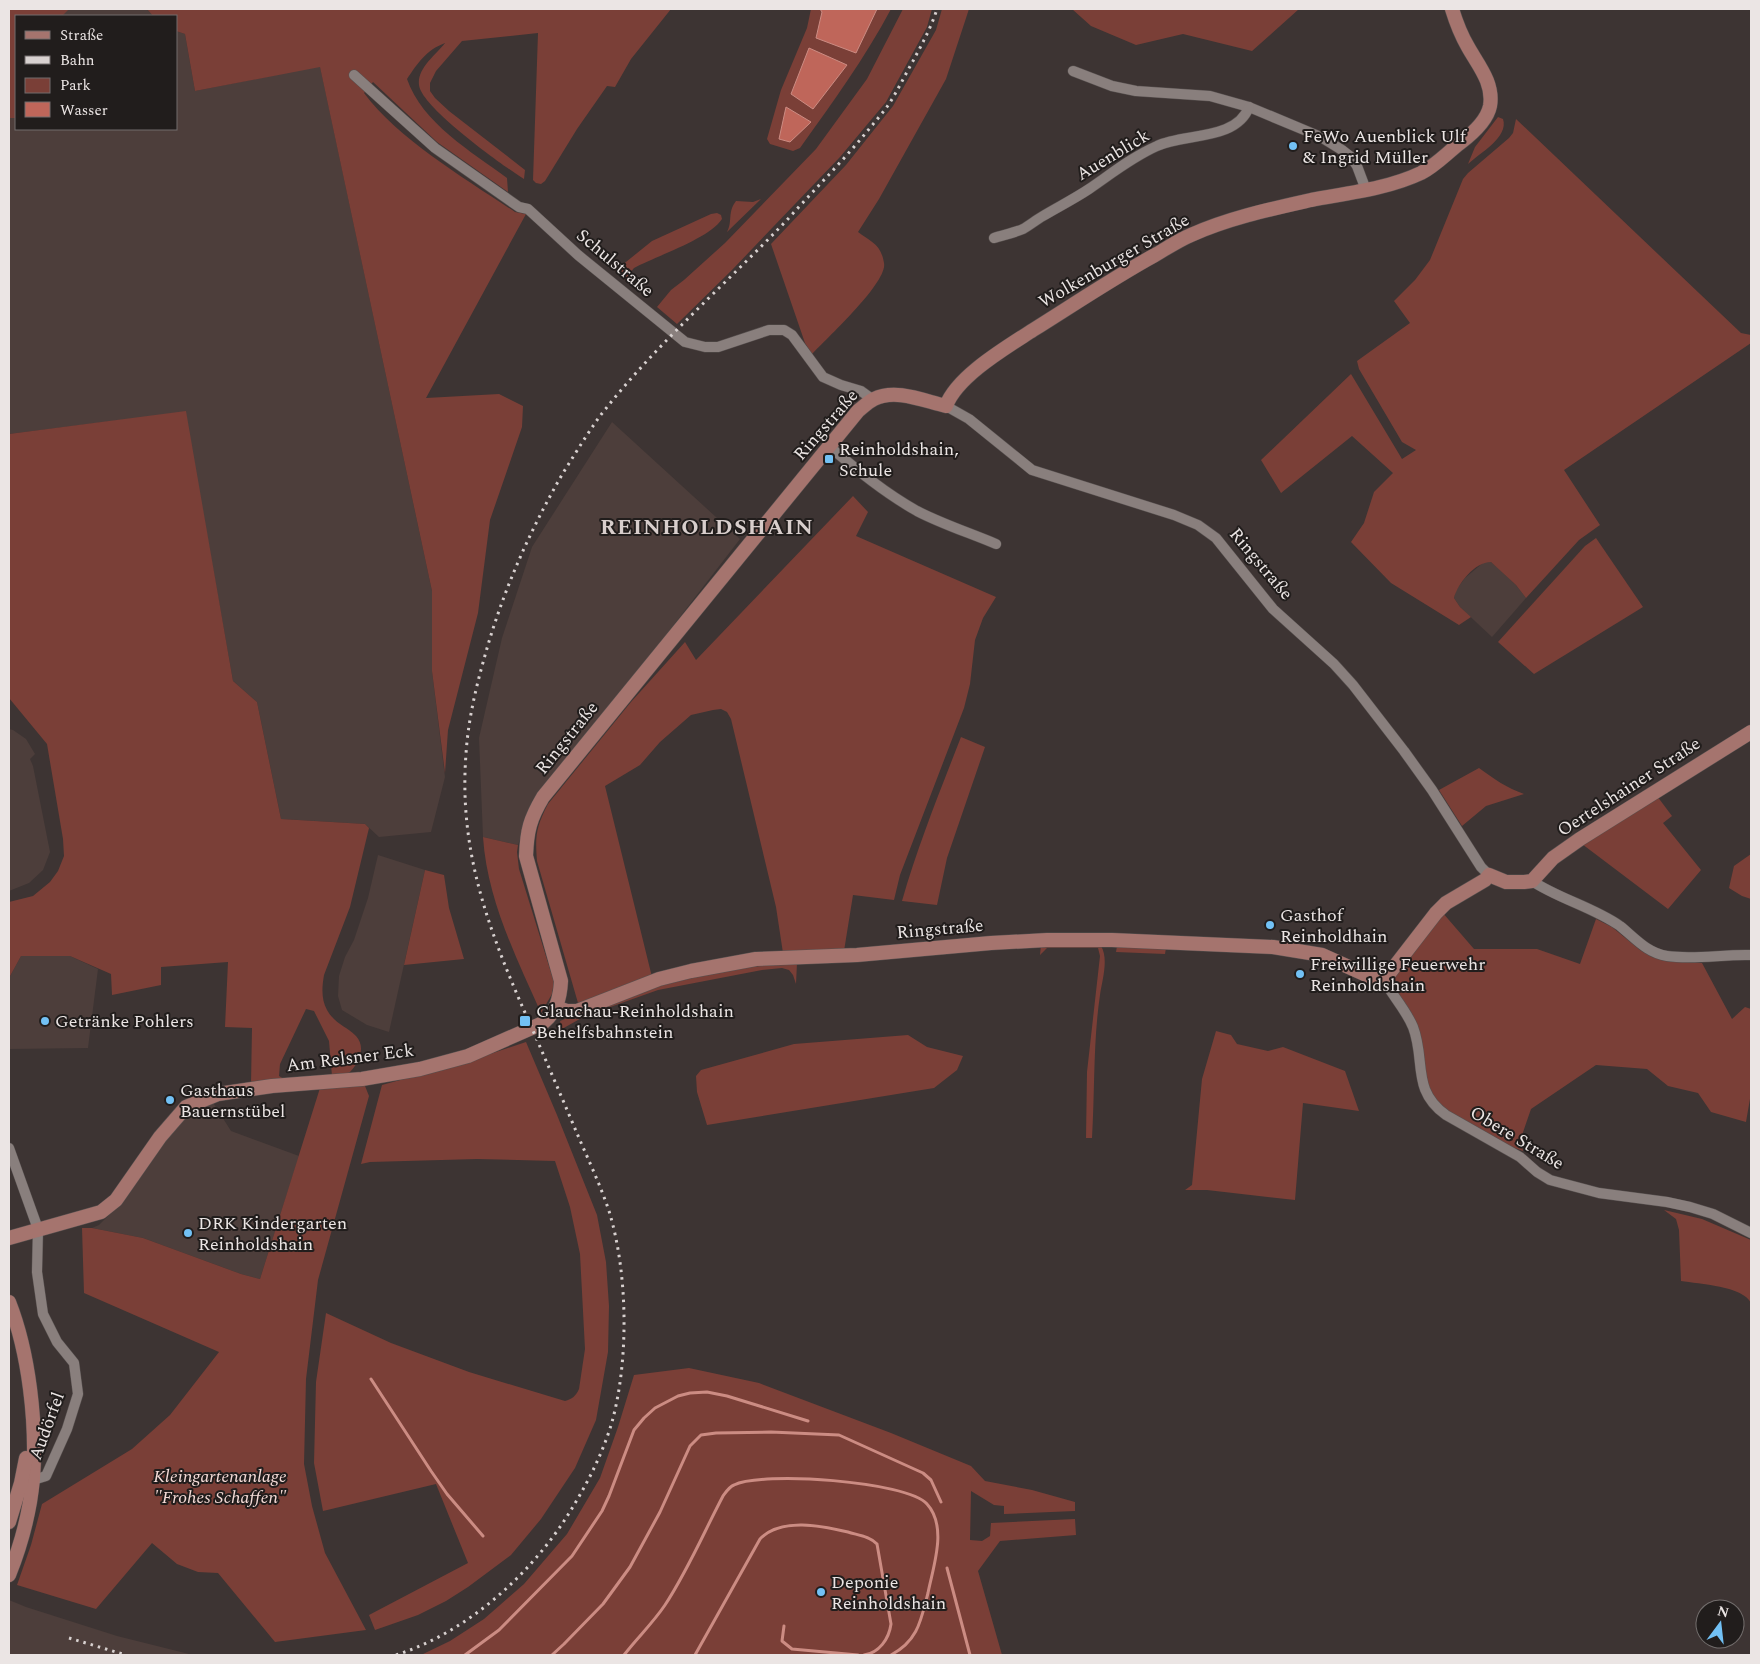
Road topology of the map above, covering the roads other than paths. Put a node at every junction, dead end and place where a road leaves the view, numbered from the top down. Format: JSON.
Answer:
{"nodes":[{"id":1,"x":1452,"y":9,"type":"edge"},
{"id":2,"x":1073,"y":71,"type":"dead end"},
{"id":3,"x":354,"y":75,"type":"dead end"},
{"id":4,"x":1249,"y":107,"type":"junction"},
{"id":5,"x":1366,"y":190,"type":"junction"},
{"id":6,"x":994,"y":238,"type":"dead end"},
{"id":7,"x":872,"y":400,"type":"junction"},
{"id":8,"x":946,"y":406,"type":"junction"},
{"id":9,"x":830,"y":447,"type":"junction"},
{"id":10,"x":996,"y":544,"type":"dead end"},
{"id":11,"x":1751,"y":732,"type":"edge"},
{"id":12,"x":1489,"y":875,"type":"junction"},
{"id":13,"x":1532,"y":881,"type":"junction"},
{"id":14,"x":1751,"y":955,"type":"edge"},
{"id":15,"x":1382,"y":977,"type":"junction"},
{"id":16,"x":556,"y":1007,"type":"junction"},
{"id":17,"x":9,"y":1148,"type":"edge"},
{"id":18,"x":38,"y":1229,"type":"junction"},
{"id":19,"x":1751,"y":1233,"type":"edge"},
{"id":20,"x":9,"y":1238,"type":"edge"},
{"id":21,"x":9,"y":1302,"type":"edge"},
{"id":22,"x":32,"y":1420,"type":"junction"},
{"id":23,"x":32,"y":1480,"type":"junction"},
{"id":24,"x":9,"y":1522,"type":"edge"},
{"id":25,"x":9,"y":1575,"type":"edge"}],
"edges":[{"from":1,"to":5,"type":"street","name":"Wolkenburger Straße"},
{"from":2,"to":4,"type":"street"},
{"from":3,"to":7,"type":"street","name":"Schulstraße"},
{"from":4,"to":5,"type":"street"},
{"from":4,"to":6,"type":"street","name":"Auenblick"},
{"from":5,"to":8,"type":"street","name":"Wolkenburger Straße"},
{"from":7,"to":8,"type":"street","name":"Ringstraße"},
{"from":7,"to":9,"type":"street","name":"Ringstraße"},
{"from":8,"to":12,"type":"street","name":"Ringstraße"},
{"from":9,"to":10,"type":"street"},
{"from":9,"to":16,"type":"street","name":"Ringstraße"},
{"from":11,"to":13,"type":"street","name":"Oertelshainer Straße"},
{"from":12,"to":13,"type":"street"},
{"from":12,"to":15,"type":"street"},
{"from":13,"to":14,"type":"street"},
{"from":15,"to":16,"type":"street","name":"Ringstraße"},
{"from":15,"to":19,"type":"street","name":"Obere Straße"},
{"from":16,"to":18,"type":"street","name":"Am Relsner Eck"},
{"from":17,"to":18,"type":"street","name":"Audörfel"},
{"from":18,"to":20,"type":"street","name":"Am Relsner Eck"},
{"from":18,"to":23,"type":"street","name":"Audörfel"},
{"from":21,"to":22,"type":"street"},
{"from":22,"to":23,"type":"street"},
{"from":22,"to":24,"type":"street"},
{"from":23,"to":25,"type":"street"}]}
